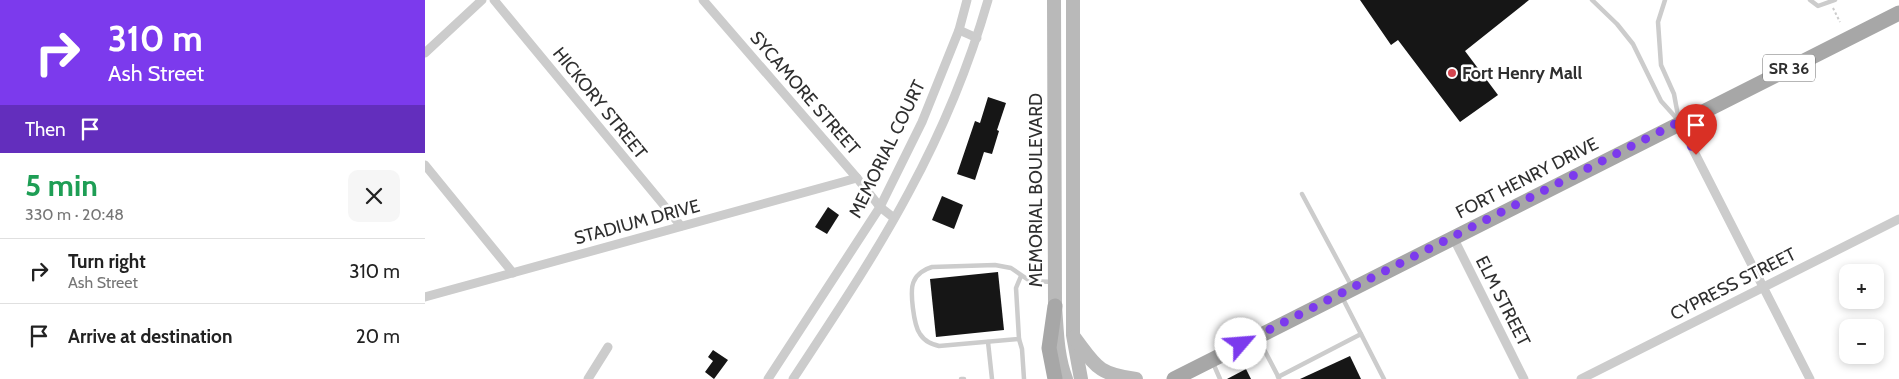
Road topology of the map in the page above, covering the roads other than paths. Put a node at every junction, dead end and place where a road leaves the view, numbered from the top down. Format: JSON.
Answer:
{"nodes":[{"id":1,"x":482,"y":0,"type":"edge"},
{"id":2,"x":494,"y":0,"type":"edge"},
{"id":3,"x":703,"y":0,"type":"edge"},
{"id":4,"x":967,"y":0,"type":"edge"},
{"id":5,"x":988,"y":0,"type":"edge"},
{"id":6,"x":1054,"y":0,"type":"edge"},
{"id":7,"x":1073,"y":0,"type":"edge"},
{"id":8,"x":1592,"y":0,"type":"edge"},
{"id":9,"x":1665,"y":0,"type":"edge"},
{"id":10,"x":1810,"y":0,"type":"edge"},
{"id":11,"x":1834,"y":0,"type":"edge"},
{"id":12,"x":1899,"y":13,"type":"edge"},
{"id":13,"x":959,"y":30,"type":"junction"},
{"id":14,"x":977,"y":38,"type":"junction"},
{"id":15,"x":425,"y":53,"type":"edge"},
{"id":16,"x":1679,"y":122,"type":"junction"},
{"id":17,"x":425,"y":165,"type":"edge"},
{"id":18,"x":857,"y":178,"type":"junction"},
{"id":19,"x":1302,"y":194,"type":"dead end"},
{"id":20,"x":881,"y":208,"type":"junction"},
{"id":21,"x":894,"y":218,"type":"junction"},
{"id":22,"x":1899,"y":219,"type":"edge"},
{"id":23,"x":681,"y":226,"type":"junction"},
{"id":24,"x":1453,"y":237,"type":"junction"},
{"id":25,"x":513,"y":272,"type":"junction"},
{"id":26,"x":1021,"y":276,"type":"junction"},
{"id":27,"x":1055,"y":282,"type":"junction"},
{"id":28,"x":1763,"y":287,"type":"junction"},
{"id":29,"x":1346,"y":290,"type":"junction"},
{"id":30,"x":425,"y":297,"type":"edge"},
{"id":31,"x":1055,"y":306,"type":"junction"},
{"id":32,"x":1361,"y":334,"type":"junction"},
{"id":33,"x":1073,"y":335,"type":"junction"},
{"id":34,"x":1257,"y":336,"type":"junction"},
{"id":35,"x":1019,"y":339,"type":"junction"},
{"id":36,"x":988,"y":342,"type":"junction"},
{"id":37,"x":608,"y":347,"type":"dead end"},
{"id":38,"x":1211,"y":360,"type":"junction"},
{"id":39,"x":1191,"y":375,"type":"edge"},
{"id":40,"x":1279,"y":378,"type":"edge"},
{"id":41,"x":589,"y":379,"type":"edge"},
{"id":42,"x":768,"y":379,"type":"edge"},
{"id":43,"x":793,"y":379,"type":"edge"},
{"id":44,"x":992,"y":379,"type":"edge"},
{"id":45,"x":1024,"y":379,"type":"edge"},
{"id":46,"x":1055,"y":379,"type":"edge"},
{"id":47,"x":1066,"y":379,"type":"edge"},
{"id":48,"x":1081,"y":379,"type":"edge"},
{"id":49,"x":1136,"y":379,"type":"edge"},
{"id":50,"x":1174,"y":379,"type":"edge"},
{"id":51,"x":1220,"y":379,"type":"edge"},
{"id":52,"x":1384,"y":379,"type":"edge"},
{"id":53,"x":1524,"y":379,"type":"edge"},
{"id":54,"x":1581,"y":379,"type":"edge"},
{"id":55,"x":1810,"y":379,"type":"edge"}],
"edges":[{"from":1,"to":15,"type":"street"},
{"from":2,"to":23,"type":"street","name":"HICKORY STREET"},
{"from":3,"to":18,"type":"street","name":"SYCAMORE STREET"},
{"from":4,"to":13,"type":"street","name":"MEMORIAL COURT"},
{"from":5,"to":14,"type":"street","name":"MEMORIAL COURT"},
{"from":6,"to":27,"type":"main road","name":"MEMORIAL BOULEVARD"},
{"from":7,"to":33,"type":"main road","name":"MEMORIAL BOULEVARD"},
{"from":8,"to":16,"type":"lane"},
{"from":9,"to":16,"type":"lane"},
{"from":10,"to":11,"type":"lane"},
{"from":12,"to":16,"type":"main road","name":"FORT HENRY DRIVE","number":"SR 36"},
{"from":13,"to":14,"type":"street"},
{"from":13,"to":20,"type":"street","name":"MEMORIAL COURT"},
{"from":14,"to":21,"type":"street","name":"MEMORIAL COURT"},
{"from":16,"to":24,"type":"main road","name":"FORT HENRY DRIVE","number":"SR 36"},
{"from":16,"to":28,"type":"street"},
{"from":17,"to":25,"type":"street"},
{"from":18,"to":20,"type":"street","name":"SYCAMORE STREET"},
{"from":18,"to":23,"type":"street","name":"STADIUM DRIVE"},
{"from":19,"to":29,"type":"lane"},
{"from":20,"to":21,"type":"street","name":"SYCAMORE STREET"},
{"from":20,"to":42,"type":"street","name":"MEMORIAL COURT"},
{"from":21,"to":43,"type":"street","name":"MEMORIAL COURT"},
{"from":22,"to":28,"type":"street","name":"CYPRESS STREET"},
{"from":23,"to":25,"type":"street","name":"STADIUM DRIVE"},
{"from":24,"to":29,"type":"main road","name":"FORT HENRY DRIVE","number":"SR 36"},
{"from":24,"to":53,"type":"street","name":"ELM STREET"},
{"from":25,"to":30,"type":"street","name":"STADIUM DRIVE"},
{"from":26,"to":27,"type":"lane"},
{"from":26,"to":35,"type":"lane"},
{"from":26,"to":36,"type":"lane"},
{"from":27,"to":31,"type":"main road","name":"MEMORIAL BOULEVARD"},
{"from":28,"to":54,"type":"street","name":"CYPRESS STREET"},
{"from":28,"to":55,"type":"street"},
{"from":29,"to":32,"type":"lane"},
{"from":29,"to":34,"type":"main road","name":"FORT HENRY DRIVE","number":"SR 36"},
{"from":31,"to":46,"type":"main road"},
{"from":31,"to":47,"type":"main road","name":"MEMORIAL BOULEVARD"},
{"from":32,"to":40,"type":"lane"},
{"from":32,"to":52,"type":"lane"},
{"from":33,"to":48,"type":"main road","name":"MEMORIAL BOULEVARD"},
{"from":33,"to":49,"type":"main road"},
{"from":34,"to":38,"type":"main road","name":"FORT HENRY DRIVE","number":"SR 36"},
{"from":34,"to":40,"type":"lane"},
{"from":35,"to":36,"type":"lane"},
{"from":35,"to":45,"type":"lane"},
{"from":36,"to":44,"type":"lane"},
{"from":37,"to":41,"type":"street"},
{"from":38,"to":39,"type":"main road","name":"FORT HENRY DRIVE","number":"SR 36"},
{"from":38,"to":51,"type":"lane"},
{"from":39,"to":50,"type":"main road","name":"FORT HENRY DRIVE","number":"SR 36"}]}
